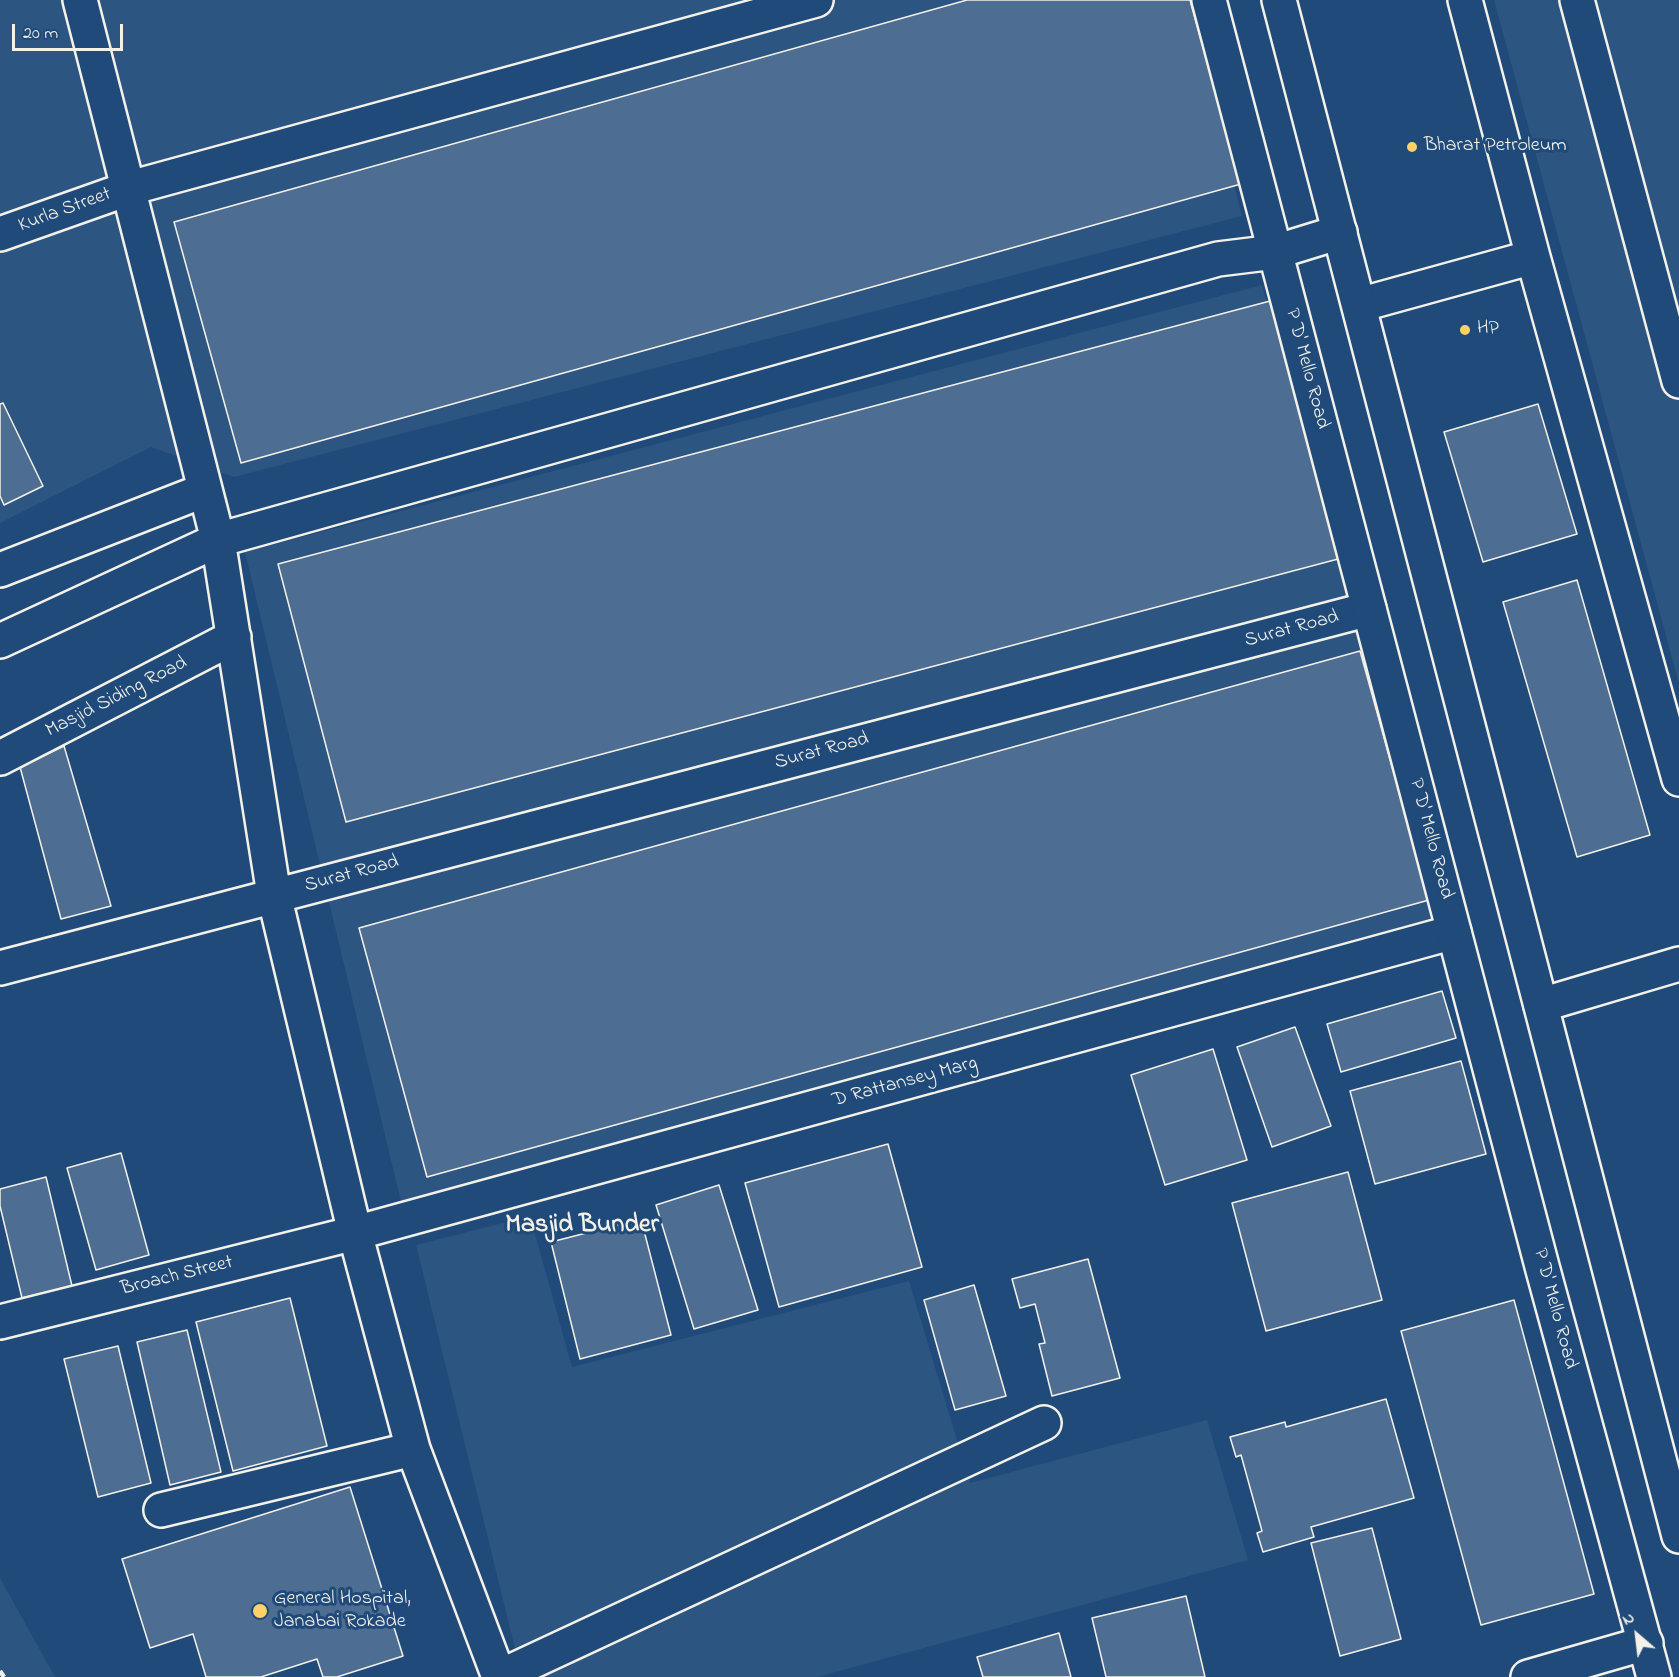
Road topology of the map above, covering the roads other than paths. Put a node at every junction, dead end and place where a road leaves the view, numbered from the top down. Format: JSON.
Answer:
{"nodes":[{"id":1,"x":80,"y":0,"type":"edge"},
{"id":2,"x":816,"y":0,"type":"edge"},
{"id":3,"x":1209,"y":0,"type":"edge"},
{"id":4,"x":1279,"y":0,"type":"edge"},
{"id":5,"x":1465,"y":0,"type":"edge"},
{"id":6,"x":1577,"y":0,"type":"edge"},
{"id":7,"x":130,"y":188,"type":"junction"},
{"id":8,"x":1340,"y":232,"type":"junction"},
{"id":9,"x":0,"y":234,"type":"edge"},
{"id":10,"x":1275,"y":252,"type":"junction"},
{"id":11,"x":1533,"y":257,"type":"junction"},
{"id":12,"x":1359,"y":305,"type":"junction"},
{"id":13,"x":1679,"y":381,"type":"edge"},
{"id":14,"x":205,"y":490,"type":"junction"},
{"id":15,"x":218,"y":540,"type":"junction"},
{"id":16,"x":0,"y":570,"type":"edge"},
{"id":17,"x":1369,"y":609,"type":"junction"},
{"id":18,"x":234,"y":637,"type":"junction"},
{"id":19,"x":0,"y":641,"type":"edge"},
{"id":20,"x":0,"y":758,"type":"edge"},
{"id":21,"x":1679,"y":779,"type":"edge"},
{"id":22,"x":274,"y":895,"type":"junction"},
{"id":23,"x":1454,"y":932,"type":"junction"},
{"id":24,"x":1679,"y":964,"type":"edge"},
{"id":25,"x":0,"y":968,"type":"edge"},
{"id":26,"x":1541,"y":1005,"type":"junction"},
{"id":27,"x":355,"y":1233,"type":"junction"},
{"id":28,"x":0,"y":1322,"type":"edge"},
{"id":29,"x":1044,"y":1423,"type":"dead end"},
{"id":30,"x":412,"y":1449,"type":"junction"},
{"id":31,"x":161,"y":1510,"type":"dead end"},
{"id":32,"x":1679,"y":1536,"type":"edge"},
{"id":33,"x":1646,"y":1643,"type":"junction"},
{"id":34,"x":499,"y":1677,"type":"edge"},
{"id":35,"x":1528,"y":1677,"type":"edge"},
{"id":36,"x":1654,"y":1677,"type":"edge"}],
"edges":[{"from":1,"to":7,"type":"street"},
{"from":2,"to":7,"type":"street","name":"Kurla Street"},
{"from":3,"to":10,"type":"street","name":"P D' Mello Road"},
{"from":4,"to":8,"type":"street"},
{"from":5,"to":11,"type":"street"},
{"from":6,"to":13,"type":"street"},
{"from":7,"to":9,"type":"street","name":"Kurla Street"},
{"from":7,"to":14,"type":"street"},
{"from":8,"to":10,"type":"street"},
{"from":8,"to":12,"type":"street"},
{"from":10,"to":15,"type":"street"},
{"from":10,"to":17,"type":"street","name":"P D' Mello Road"},
{"from":11,"to":12,"type":"street"},
{"from":11,"to":21,"type":"street"},
{"from":12,"to":26,"type":"street"},
{"from":14,"to":15,"type":"street"},
{"from":14,"to":16,"type":"street"},
{"from":15,"to":18,"type":"street"},
{"from":15,"to":19,"type":"street"},
{"from":17,"to":22,"type":"street","name":"Surat Road"},
{"from":17,"to":23,"type":"street","name":"P D' Mello Road"},
{"from":18,"to":20,"type":"street","name":"Masjid Siding Road"},
{"from":18,"to":22,"type":"street"},
{"from":22,"to":25,"type":"street","name":"Surat Road"},
{"from":22,"to":27,"type":"street"},
{"from":23,"to":27,"type":"street","name":"D Rattansey Marg"},
{"from":23,"to":33,"type":"street","name":"P D' Mello Road"},
{"from":24,"to":26,"type":"street"},
{"from":26,"to":32,"type":"street"},
{"from":27,"to":28,"type":"street","name":"Broach Street"},
{"from":27,"to":30,"type":"street"},
{"from":29,"to":34,"type":"street"},
{"from":30,"to":31,"type":"street"},
{"from":30,"to":34,"type":"street"},
{"from":33,"to":35,"type":"street"},
{"from":33,"to":36,"type":"street","name":"P D' Mello Road"}]}
